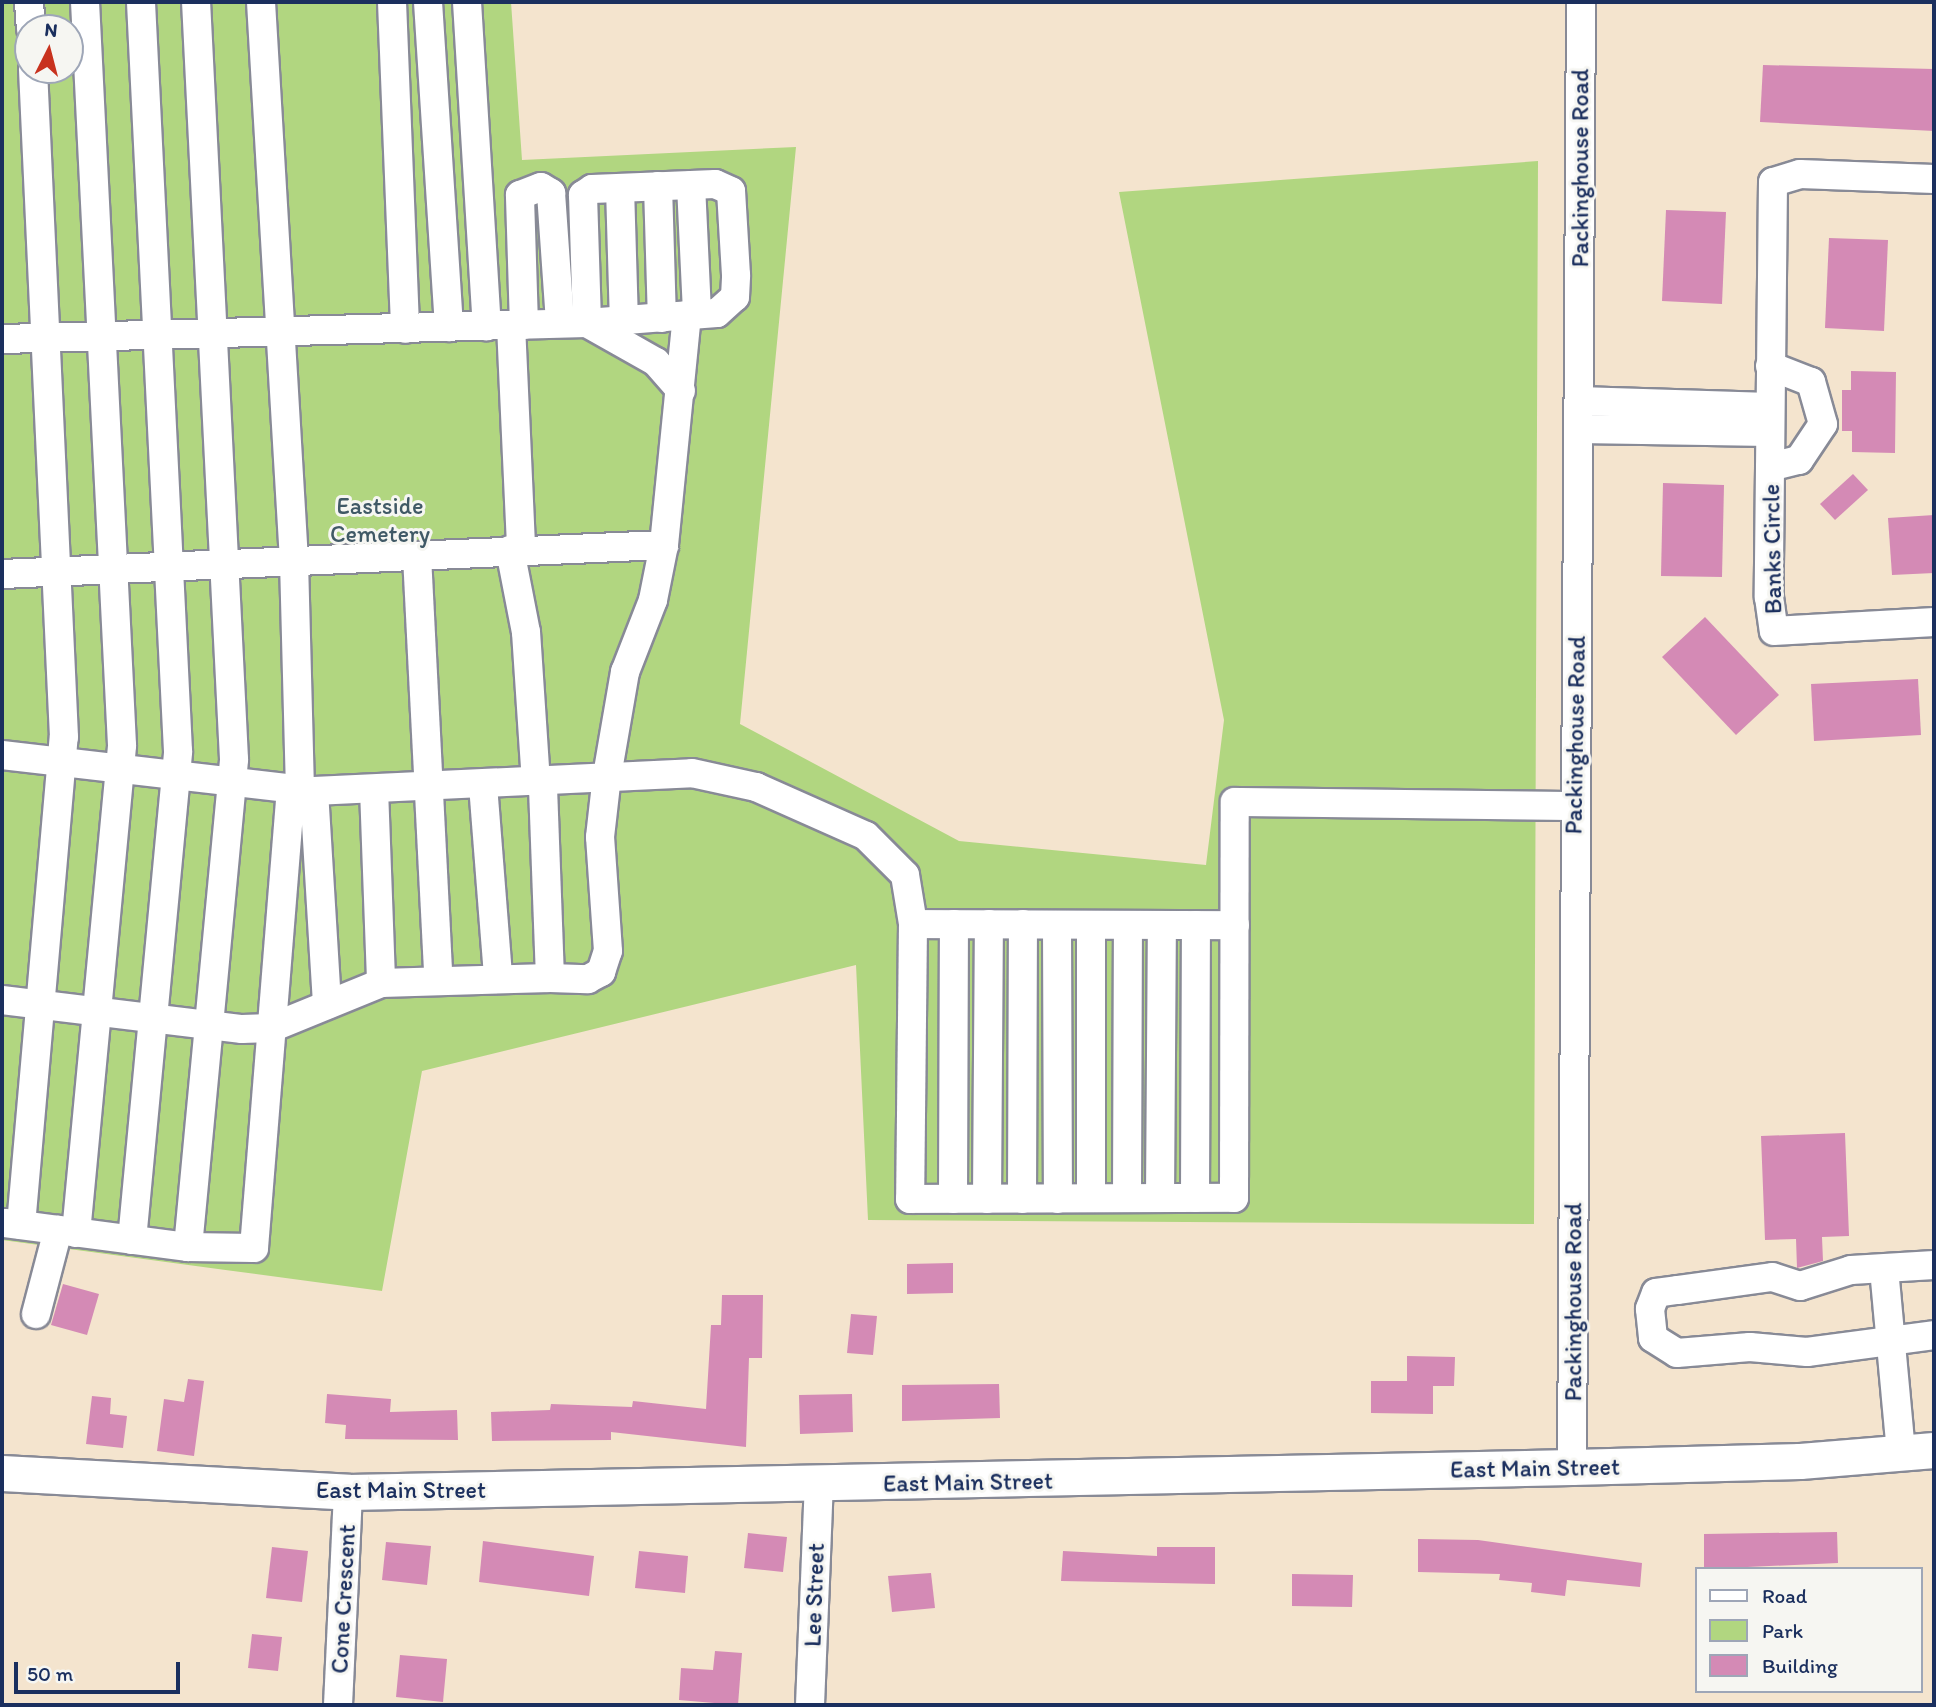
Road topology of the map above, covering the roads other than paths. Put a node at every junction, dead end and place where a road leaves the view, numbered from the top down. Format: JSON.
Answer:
{"nodes":[{"id":1,"x":85,"y":2,"type":"edge"},
{"id":2,"x":141,"y":2,"type":"edge"},
{"id":3,"x":196,"y":2,"type":"edge"},
{"id":4,"x":261,"y":2,"type":"edge"},
{"id":5,"x":392,"y":2,"type":"edge"},
{"id":6,"x":428,"y":2,"type":"edge"},
{"id":7,"x":467,"y":2,"type":"edge"},
{"id":8,"x":1581,"y":2,"type":"edge"},
{"id":9,"x":34,"y":84,"type":"edge"},
{"id":10,"x":1934,"y":179,"type":"edge"},
{"id":11,"x":691,"y":184,"type":"junction"},
{"id":12,"x":658,"y":186,"type":"junction"},
{"id":13,"x":620,"y":188,"type":"junction"},
{"id":14,"x":682,"y":316,"type":"junction"},
{"id":15,"x":624,"y":320,"type":"junction"},
{"id":16,"x":573,"y":323,"type":"junction"},
{"id":17,"x":508,"y":325,"type":"junction"},
{"id":18,"x":449,"y":327,"type":"junction"},
{"id":19,"x":405,"y":329,"type":"junction"},
{"id":20,"x":156,"y":334,"type":"junction"},
{"id":21,"x":213,"y":334,"type":"junction"},
{"id":22,"x":281,"y":334,"type":"junction"},
{"id":23,"x":102,"y":335,"type":"junction"},
{"id":24,"x":46,"y":337,"type":"junction"},
{"id":25,"x":2,"y":339,"type":"edge"},
{"id":26,"x":1770,"y":366,"type":"junction"},
{"id":27,"x":681,"y":391,"type":"junction"},
{"id":28,"x":1579,"y":401,"type":"junction"},
{"id":29,"x":1770,"y":419,"type":"junction"},
{"id":30,"x":1579,"y":429,"type":"junction"},
{"id":31,"x":1770,"y":467,"type":"junction"},
{"id":32,"x":664,"y":545,"type":"junction"},
{"id":33,"x":515,"y":550,"type":"junction"},
{"id":34,"x":417,"y":556,"type":"junction"},
{"id":35,"x":294,"y":561,"type":"junction"},
{"id":36,"x":224,"y":564,"type":"junction"},
{"id":37,"x":169,"y":567,"type":"junction"},
{"id":38,"x":114,"y":569,"type":"junction"},
{"id":39,"x":57,"y":571,"type":"junction"},
{"id":40,"x":2,"y":574,"type":"edge"},
{"id":41,"x":1934,"y":622,"type":"edge"},
{"id":42,"x":2,"y":755,"type":"edge"},
{"id":43,"x":64,"y":761,"type":"junction"},
{"id":44,"x":120,"y":766,"type":"junction"},
{"id":45,"x":176,"y":772,"type":"junction"},
{"id":46,"x":607,"y":776,"type":"junction"},
{"id":47,"x":233,"y":781,"type":"junction"},
{"id":48,"x":539,"y":783,"type":"junction"},
{"id":49,"x":483,"y":785,"type":"junction"},
{"id":50,"x":431,"y":787,"type":"junction"},
{"id":51,"x":374,"y":789,"type":"junction"},
{"id":52,"x":302,"y":790,"type":"junction"},
{"id":53,"x":1574,"y":806,"type":"junction"},
{"id":54,"x":912,"y":924,"type":"junction"},
{"id":55,"x":954,"y":924,"type":"junction"},
{"id":56,"x":989,"y":924,"type":"junction"},
{"id":57,"x":1023,"y":924,"type":"junction"},
{"id":58,"x":1058,"y":925,"type":"junction"},
{"id":59,"x":1091,"y":925,"type":"junction"},
{"id":60,"x":1128,"y":925,"type":"junction"},
{"id":61,"x":1162,"y":925,"type":"junction"},
{"id":62,"x":1196,"y":925,"type":"junction"},
{"id":63,"x":1235,"y":925,"type":"junction"},
{"id":64,"x":498,"y":976,"type":"junction"},
{"id":65,"x":438,"y":977,"type":"junction"},
{"id":66,"x":550,"y":978,"type":"junction"},
{"id":67,"x":381,"y":983,"type":"junction"},
{"id":68,"x":2,"y":1000,"type":"edge"},
{"id":69,"x":327,"y":1005,"type":"junction"},
{"id":70,"x":43,"y":1006,"type":"junction"},
{"id":71,"x":97,"y":1012,"type":"junction"},
{"id":72,"x":154,"y":1020,"type":"junction"},
{"id":73,"x":209,"y":1026,"type":"junction"},
{"id":74,"x":271,"y":1028,"type":"junction"},
{"id":75,"x":1091,"y":1198,"type":"junction"},
{"id":76,"x":1127,"y":1198,"type":"junction"},
{"id":77,"x":1160,"y":1198,"type":"junction"},
{"id":78,"x":1195,"y":1198,"type":"junction"},
{"id":79,"x":953,"y":1199,"type":"junction"},
{"id":80,"x":987,"y":1199,"type":"junction"},
{"id":81,"x":1022,"y":1199,"type":"junction"},
{"id":82,"x":1058,"y":1199,"type":"junction"},
{"id":83,"x":11,"y":1224,"type":"edge"},
{"id":84,"x":67,"y":1231,"type":"junction"},
{"id":85,"x":132,"y":1240,"type":"junction"},
{"id":86,"x":188,"y":1247,"type":"junction"},
{"id":87,"x":1934,"y":1265,"type":"edge"},
{"id":88,"x":1884,"y":1269,"type":"junction"},
{"id":89,"x":36,"y":1314,"type":"dead end"},
{"id":90,"x":1934,"y":1335,"type":"edge"},
{"id":91,"x":1890,"y":1338,"type":"junction"},
{"id":92,"x":1918,"y":1451,"type":"edge"},
{"id":93,"x":1572,"y":1468,"type":"junction"},
{"id":94,"x":2,"y":1473,"type":"edge"},
{"id":95,"x":818,"y":1485,"type":"junction"},
{"id":96,"x":348,"y":1492,"type":"junction"},
{"id":97,"x":338,"y":1705,"type":"edge"},
{"id":98,"x":810,"y":1705,"type":"edge"}],
"edges":[{"from":1,"to":23,"type":"street"},
{"from":2,"to":20,"type":"street"},
{"from":3,"to":21,"type":"street"},
{"from":4,"to":22,"type":"street"},
{"from":5,"to":19,"type":"street"},
{"from":6,"to":18,"type":"street"},
{"from":7,"to":17,"type":"street"},
{"from":8,"to":28,"type":"street","name":"Packinghouse Road"},
{"from":9,"to":24,"type":"street"},
{"from":10,"to":26,"type":"street","name":"Banks Circle"},
{"from":11,"to":12,"type":"street"},
{"from":11,"to":14,"type":"street"},
{"from":11,"to":14,"type":"street"},
{"from":12,"to":13,"type":"street"},
{"from":12,"to":14,"type":"street"},
{"from":13,"to":15,"type":"street"},
{"from":13,"to":16,"type":"street"},
{"from":14,"to":15,"type":"street"},
{"from":14,"to":27,"type":"street"},
{"from":15,"to":16,"type":"street"},
{"from":16,"to":17,"type":"street"},
{"from":16,"to":17,"type":"street"},
{"from":16,"to":27,"type":"street"},
{"from":17,"to":18,"type":"street"},
{"from":17,"to":33,"type":"street"},
{"from":18,"to":19,"type":"street"},
{"from":19,"to":22,"type":"street"},
{"from":20,"to":21,"type":"street"},
{"from":20,"to":23,"type":"street"},
{"from":20,"to":37,"type":"street"},
{"from":21,"to":22,"type":"street"},
{"from":21,"to":36,"type":"street"},
{"from":22,"to":35,"type":"street"},
{"from":23,"to":24,"type":"street"},
{"from":23,"to":38,"type":"street"},
{"from":24,"to":25,"type":"street"},
{"from":24,"to":39,"type":"street"},
{"from":26,"to":29,"type":"street","name":"Banks Circle"},
{"from":26,"to":31,"type":"street"},
{"from":27,"to":32,"type":"street"},
{"from":28,"to":29,"type":"street"},
{"from":28,"to":30,"type":"street","name":"Packinghouse Road"},
{"from":29,"to":30,"type":"street"},
{"from":29,"to":31,"type":"street","name":"Banks Circle"},
{"from":30,"to":53,"type":"street","name":"Packinghouse Road"},
{"from":31,"to":41,"type":"street","name":"Banks Circle"},
{"from":32,"to":33,"type":"street"},
{"from":32,"to":46,"type":"street"},
{"from":33,"to":34,"type":"street"},
{"from":33,"to":48,"type":"street"},
{"from":34,"to":35,"type":"street"},
{"from":34,"to":50,"type":"street"},
{"from":35,"to":36,"type":"street"},
{"from":35,"to":52,"type":"street"},
{"from":36,"to":37,"type":"street"},
{"from":36,"to":47,"type":"street"},
{"from":37,"to":38,"type":"street"},
{"from":37,"to":45,"type":"street"},
{"from":38,"to":39,"type":"street"},
{"from":38,"to":44,"type":"street"},
{"from":39,"to":40,"type":"street"},
{"from":39,"to":43,"type":"street"},
{"from":42,"to":43,"type":"street"},
{"from":43,"to":44,"type":"street"},
{"from":43,"to":70,"type":"street"},
{"from":44,"to":45,"type":"street"},
{"from":44,"to":71,"type":"street"},
{"from":45,"to":47,"type":"street"},
{"from":45,"to":72,"type":"street"},
{"from":46,"to":48,"type":"street"},
{"from":46,"to":54,"type":"street"},
{"from":46,"to":66,"type":"street"},
{"from":47,"to":52,"type":"street"},
{"from":47,"to":73,"type":"street"},
{"from":48,"to":49,"type":"street"},
{"from":48,"to":66,"type":"street"},
{"from":49,"to":50,"type":"street"},
{"from":49,"to":64,"type":"street"},
{"from":50,"to":51,"type":"street"},
{"from":50,"to":65,"type":"street"},
{"from":51,"to":52,"type":"street"},
{"from":51,"to":67,"type":"street"},
{"from":52,"to":69,"type":"street"},
{"from":52,"to":74,"type":"street"},
{"from":53,"to":63,"type":"street"},
{"from":53,"to":93,"type":"street","name":"Packinghouse Road"},
{"from":54,"to":55,"type":"street"},
{"from":54,"to":79,"type":"street"},
{"from":55,"to":56,"type":"street"},
{"from":55,"to":79,"type":"street"},
{"from":56,"to":57,"type":"street"},
{"from":56,"to":80,"type":"street"},
{"from":57,"to":58,"type":"street"},
{"from":57,"to":81,"type":"street"},
{"from":58,"to":59,"type":"street"},
{"from":58,"to":82,"type":"street"},
{"from":59,"to":60,"type":"street"},
{"from":59,"to":75,"type":"street"},
{"from":60,"to":61,"type":"street"},
{"from":60,"to":76,"type":"street"},
{"from":61,"to":62,"type":"street"},
{"from":61,"to":77,"type":"street"},
{"from":62,"to":63,"type":"street"},
{"from":62,"to":78,"type":"street"},
{"from":63,"to":78,"type":"street"},
{"from":64,"to":65,"type":"street"},
{"from":64,"to":66,"type":"street"},
{"from":65,"to":67,"type":"street"},
{"from":67,"to":69,"type":"street"},
{"from":68,"to":70,"type":"street"},
{"from":69,"to":74,"type":"street"},
{"from":70,"to":71,"type":"street"},
{"from":70,"to":83,"type":"street"},
{"from":71,"to":72,"type":"street"},
{"from":71,"to":84,"type":"street"},
{"from":72,"to":73,"type":"street"},
{"from":72,"to":85,"type":"street"},
{"from":73,"to":74,"type":"street"},
{"from":73,"to":86,"type":"street"},
{"from":74,"to":86,"type":"street"},
{"from":75,"to":76,"type":"street"},
{"from":75,"to":82,"type":"street"},
{"from":76,"to":77,"type":"street"},
{"from":77,"to":78,"type":"street"},
{"from":79,"to":80,"type":"street"},
{"from":80,"to":81,"type":"street"},
{"from":81,"to":82,"type":"street"},
{"from":83,"to":84,"type":"street"},
{"from":84,"to":85,"type":"street"},
{"from":84,"to":89,"type":"street"},
{"from":85,"to":86,"type":"street"},
{"from":87,"to":88,"type":"street"},
{"from":88,"to":91,"type":"street"},
{"from":88,"to":91,"type":"street"},
{"from":90,"to":91,"type":"street"},
{"from":91,"to":92,"type":"street"},
{"from":92,"to":93,"type":"main road","name":"East Main Street"},
{"from":93,"to":95,"type":"main road","name":"East Main Street"},
{"from":94,"to":96,"type":"main road","name":"East Main Street"},
{"from":95,"to":96,"type":"main road","name":"East Main Street"},
{"from":95,"to":98,"type":"street","name":"Lee Street"},
{"from":96,"to":97,"type":"street","name":"Cone Crescent"}]}
